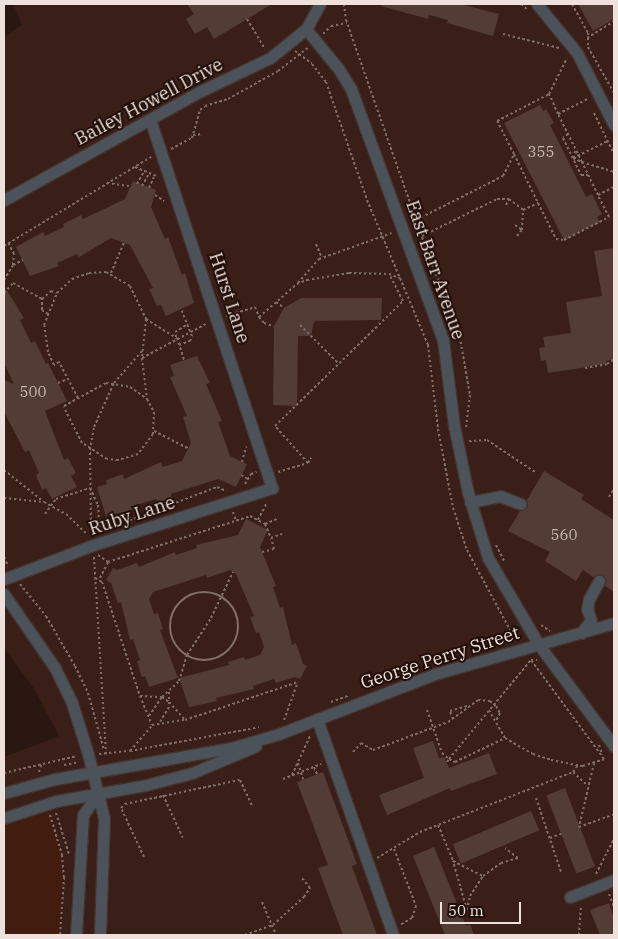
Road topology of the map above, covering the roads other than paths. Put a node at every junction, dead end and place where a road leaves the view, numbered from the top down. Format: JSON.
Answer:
{"nodes":[{"id":1,"x":320,"y":4,"type":"edge"},
{"id":2,"x":534,"y":9,"type":"edge"},
{"id":3,"x":306,"y":29,"type":"junction"},
{"id":4,"x":609,"y":105,"type":"edge"},
{"id":5,"x":150,"y":120,"type":"junction"},
{"id":6,"x":614,"y":125,"type":"edge"},
{"id":7,"x":4,"y":200,"type":"edge"},
{"id":8,"x":272,"y":488,"type":"joint"},
{"id":9,"x":470,"y":502,"type":"junction"},
{"id":10,"x":521,"y":504,"type":"dead end"},
{"id":11,"x":8,"y":577,"type":"edge"},
{"id":12,"x":599,"y":581,"type":"dead end"},
{"id":13,"x":4,"y":594,"type":"edge"},
{"id":14,"x":614,"y":623,"type":"edge"},
{"id":15,"x":580,"y":633,"type":"junction"},
{"id":16,"x":538,"y":644,"type":"junction"},
{"id":17,"x":315,"y":723,"type":"junction"},
{"id":18,"x":281,"y":728,"type":"junction"},
{"id":19,"x":614,"y":746,"type":"edge"},
{"id":20,"x":93,"y":772,"type":"junction"},
{"id":21,"x":4,"y":793,"type":"edge"},
{"id":22,"x":97,"y":795,"type":"junction"},
{"id":23,"x":4,"y":818,"type":"edge"},
{"id":24,"x":614,"y":880,"type":"edge"},
{"id":25,"x":570,"y":897,"type":"dead end"},
{"id":26,"x":392,"y":932,"type":"edge"},
{"id":27,"x":76,"y":935,"type":"edge"},
{"id":28,"x":100,"y":935,"type":"edge"}],
"edges":[{"from":1,"to":3,"type":"street"},
{"from":2,"to":4,"type":"street"},
{"from":3,"to":5,"type":"street","name":"Bailey Howell Drive"},
{"from":3,"to":9,"type":"street","name":"East Barr Avenue"},
{"from":4,"to":6,"type":"street"},
{"from":5,"to":7,"type":"street","name":"Bailey Howell Drive"},
{"from":5,"to":8,"type":"street","name":"Hurst Lane"},
{"from":8,"to":11,"type":"street","name":"Ruby Lane"},
{"from":9,"to":10,"type":"street"},
{"from":9,"to":16,"type":"street","name":"East Barr Avenue"},
{"from":12,"to":15,"type":"street"},
{"from":13,"to":20,"type":"street"},
{"from":14,"to":15,"type":"street","name":"George Perry Street"},
{"from":15,"to":16,"type":"street","name":"George Perry Street"},
{"from":16,"to":17,"type":"street","name":"George Perry Street"},
{"from":16,"to":19,"type":"street","name":"East Barr Avenue"},
{"from":17,"to":18,"type":"street","name":"George Perry Street"},
{"from":17,"to":26,"type":"street"},
{"from":18,"to":20,"type":"street","name":"George Perry Street"},
{"from":18,"to":22,"type":"street","name":"George Perry Street"},
{"from":20,"to":21,"type":"street","name":"George Perry Street"},
{"from":20,"to":22,"type":"street"},
{"from":22,"to":23,"type":"street","name":"George Perry Street"},
{"from":22,"to":27,"type":"street"},
{"from":22,"to":28,"type":"street"},
{"from":24,"to":25,"type":"street"}]}
